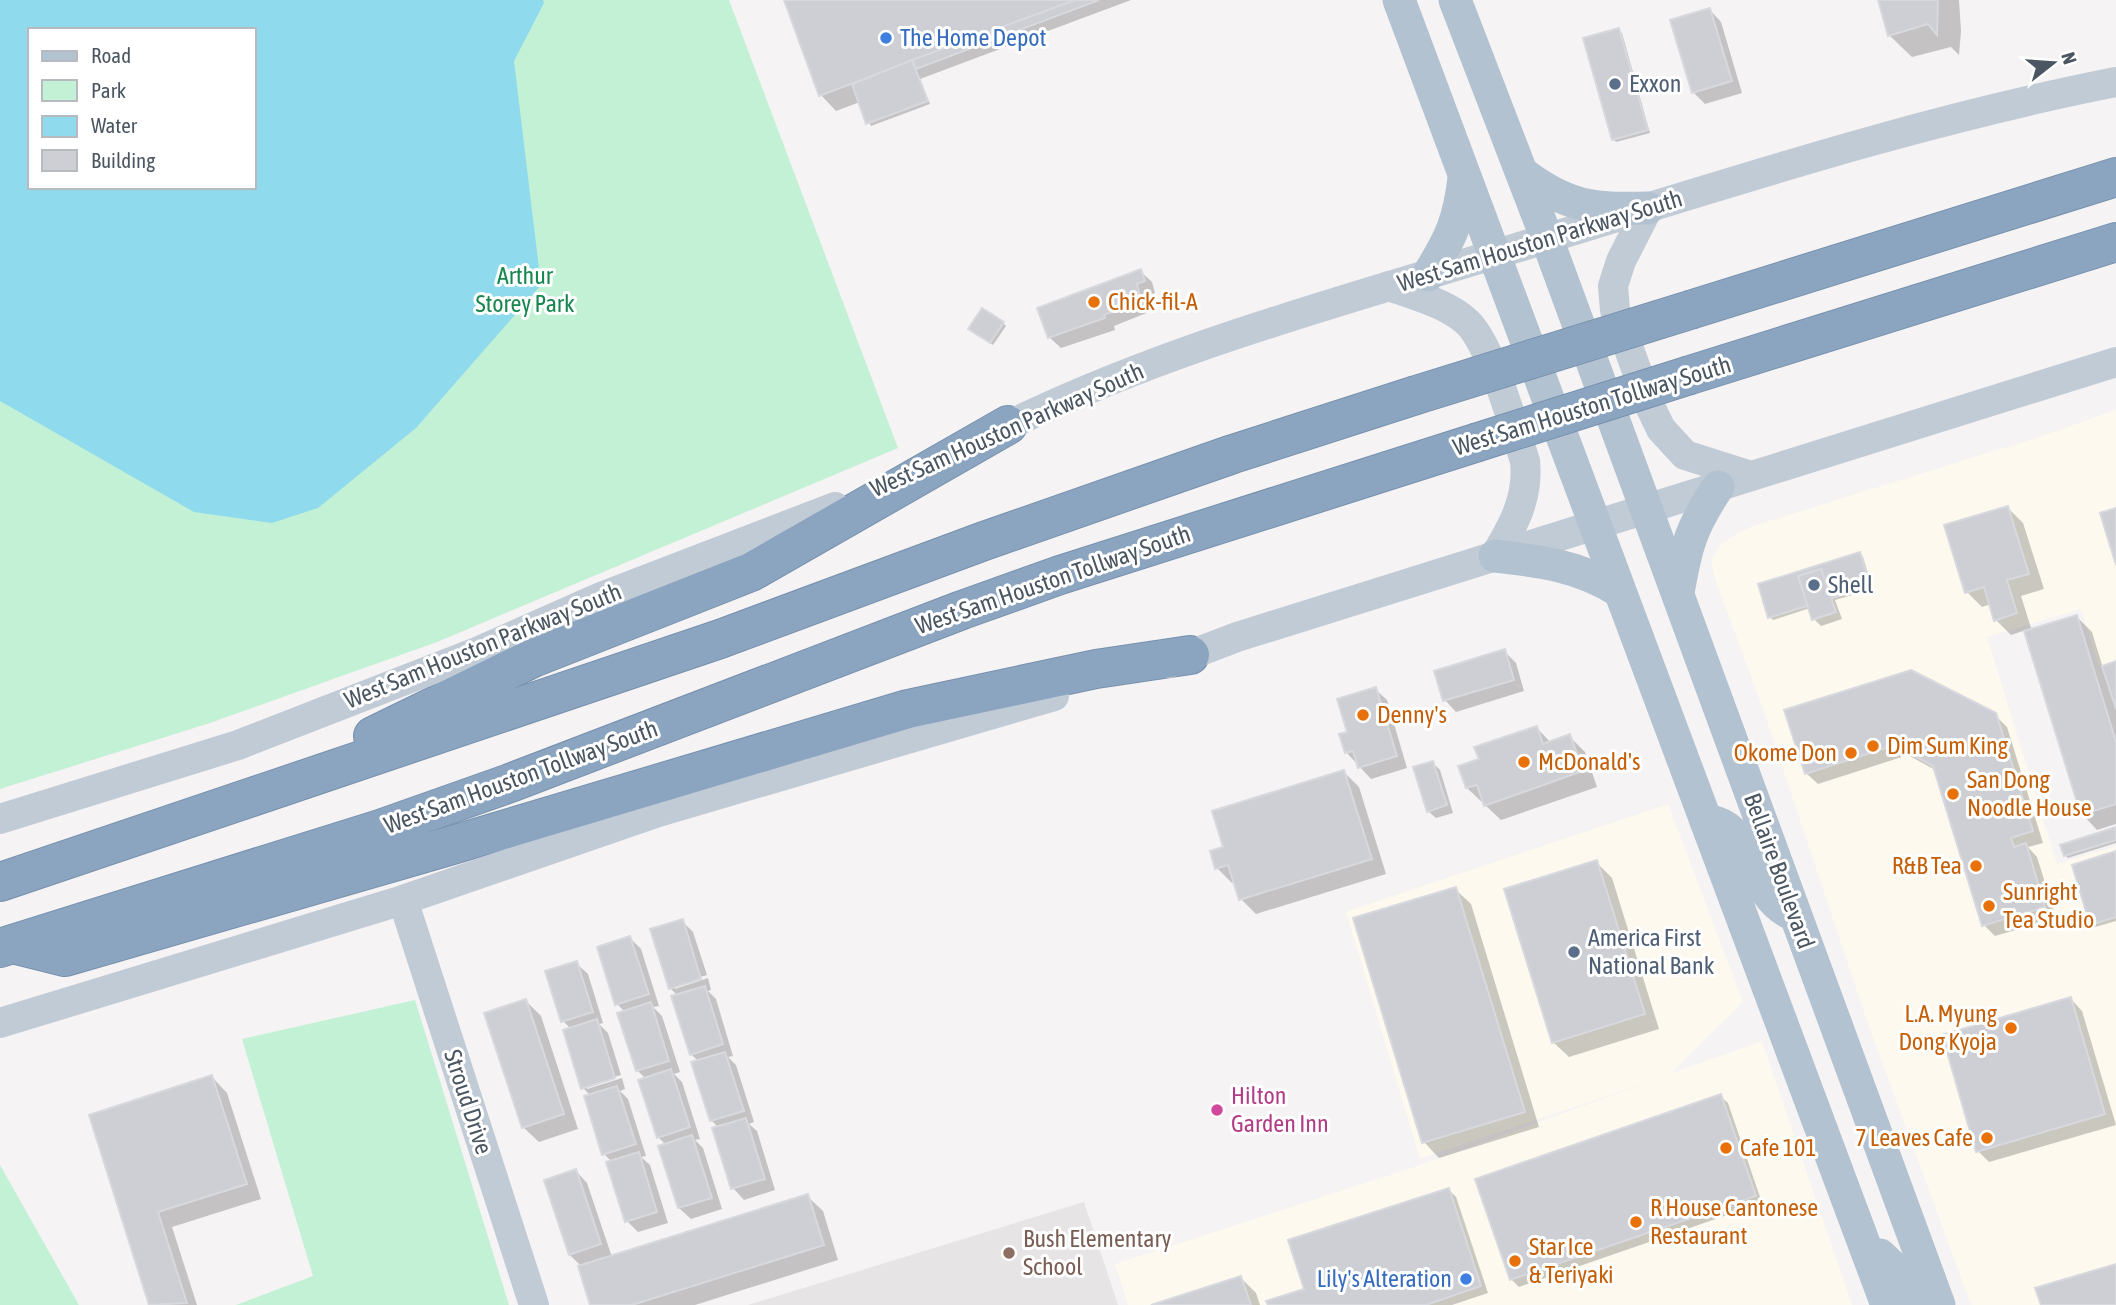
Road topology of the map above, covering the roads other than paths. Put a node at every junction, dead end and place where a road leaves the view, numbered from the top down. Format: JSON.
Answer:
{"nodes":[{"id":1,"x":1399,"y":0,"type":"edge"},
{"id":2,"x":1455,"y":0,"type":"edge"},
{"id":3,"x":2116,"y":82,"type":"edge"},
{"id":4,"x":1522,"y":173,"type":"junction"},
{"id":5,"x":1464,"y":175,"type":"junction"},
{"id":6,"x":2116,"y":177,"type":"edge"},
{"id":7,"x":1648,"y":208,"type":"junction"},
{"id":8,"x":1547,"y":239,"type":"junction"},
{"id":9,"x":2116,"y":242,"type":"edge"},
{"id":10,"x":1494,"y":255,"type":"junction"},
{"id":11,"x":1428,"y":275,"type":"junction"},
{"id":12,"x":1389,"y":286,"type":"junction"},
{"id":13,"x":2116,"y":362,"type":"edge"},
{"id":14,"x":1008,"y":425,"type":"junction"},
{"id":15,"x":1751,"y":475,"type":"junction"},
{"id":16,"x":1718,"y":487,"type":"junction"},
{"id":17,"x":1646,"y":509,"type":"junction"},
{"id":18,"x":1595,"y":526,"type":"junction"},
{"id":19,"x":1495,"y":556,"type":"junction"},
{"id":20,"x":1619,"y":591,"type":"junction"},
{"id":21,"x":1678,"y":595,"type":"junction"},
{"id":22,"x":1190,"y":655,"type":"junction"},
{"id":23,"x":229,"y":807,"type":"junction"},
{"id":24,"x":0,"y":819,"type":"edge"},
{"id":25,"x":1706,"y":821,"type":"junction"},
{"id":26,"x":0,"y":882,"type":"edge"},
{"id":27,"x":403,"y":900,"type":"junction"},
{"id":28,"x":1796,"y":917,"type":"junction"},
{"id":29,"x":6,"y":946,"type":"edge"},
{"id":30,"x":0,"y":1023,"type":"edge"},
{"id":31,"x":1818,"y":1123,"type":"junction"},
{"id":32,"x":1917,"y":1243,"type":"junction"},
{"id":33,"x":1866,"y":1250,"type":"junction"},
{"id":34,"x":534,"y":1305,"type":"edge"},
{"id":35,"x":1887,"y":1305,"type":"edge"},
{"id":36,"x":1912,"y":1305,"type":"edge"},
{"id":37,"x":1940,"y":1305,"type":"edge"}],
"edges":[{"from":1,"to":5,"type":"main road","name":"Bellaire Boulevard"},
{"from":2,"to":4,"type":"main road","name":"Bellaire Boulevard"},
{"from":3,"to":7,"type":"main road","name":"West Sam Houston Parkway South"},
{"from":4,"to":7,"type":"main road"},
{"from":4,"to":8,"type":"main road","name":"Bellaire Boulevard"},
{"from":5,"to":10,"type":"main road","name":"Bellaire Boulevard"},
{"from":5,"to":11,"type":"main road"},
{"from":6,"to":23,"type":"highway","bridge":true},
{"from":7,"to":8,"type":"main road","name":"West Sam Houston Parkway South"},
{"from":7,"to":15,"type":"main road"},
{"from":8,"to":10,"type":"main road","name":"West Sam Houston Parkway South"},
{"from":8,"to":17,"type":"main road","name":"Bellaire Boulevard"},
{"from":9,"to":29,"type":"highway","name":"West Sam Houston Tollway South","bridge":true},
{"from":10,"to":11,"type":"main road","name":"West Sam Houston Parkway South"},
{"from":10,"to":18,"type":"main road","name":"Bellaire Boulevard"},
{"from":11,"to":12,"type":"main road","name":"West Sam Houston Parkway South"},
{"from":12,"to":14,"type":"main road","name":"West Sam Houston Parkway South"},
{"from":12,"to":19,"type":"main road"},
{"from":13,"to":15,"type":"main road"},
{"from":14,"to":23,"type":"highway"},
{"from":14,"to":24,"type":"main road","name":"West Sam Houston Parkway South"},
{"from":15,"to":16,"type":"main road"},
{"from":16,"to":17,"type":"main road"},
{"from":16,"to":21,"type":"main road"},
{"from":17,"to":18,"type":"main road"},
{"from":17,"to":21,"type":"main road","name":"Bellaire Boulevard"},
{"from":18,"to":19,"type":"main road"},
{"from":18,"to":20,"type":"main road","name":"Bellaire Boulevard"},
{"from":19,"to":20,"type":"main road"},
{"from":19,"to":22,"type":"main road"},
{"from":20,"to":25,"type":"main road","name":"Bellaire Boulevard"},
{"from":21,"to":28,"type":"main road","name":"Bellaire Boulevard"},
{"from":22,"to":27,"type":"main road"},
{"from":22,"to":29,"type":"highway"},
{"from":23,"to":26,"type":"highway"},
{"from":25,"to":28,"type":"main road"},
{"from":25,"to":31,"type":"main road","name":"Bellaire Boulevard"},
{"from":27,"to":30,"type":"main road"},
{"from":27,"to":34,"type":"main road","name":"Stroud Drive"},
{"from":28,"to":32,"type":"main road","name":"Bellaire Boulevard"},
{"from":31,"to":32,"type":"main road"},
{"from":31,"to":33,"type":"main road","name":"Bellaire Boulevard"},
{"from":32,"to":37,"type":"main road","name":"Bellaire Boulevard"},
{"from":33,"to":35,"type":"main road","name":"Bellaire Boulevard"},
{"from":33,"to":36,"type":"main road"}]}
